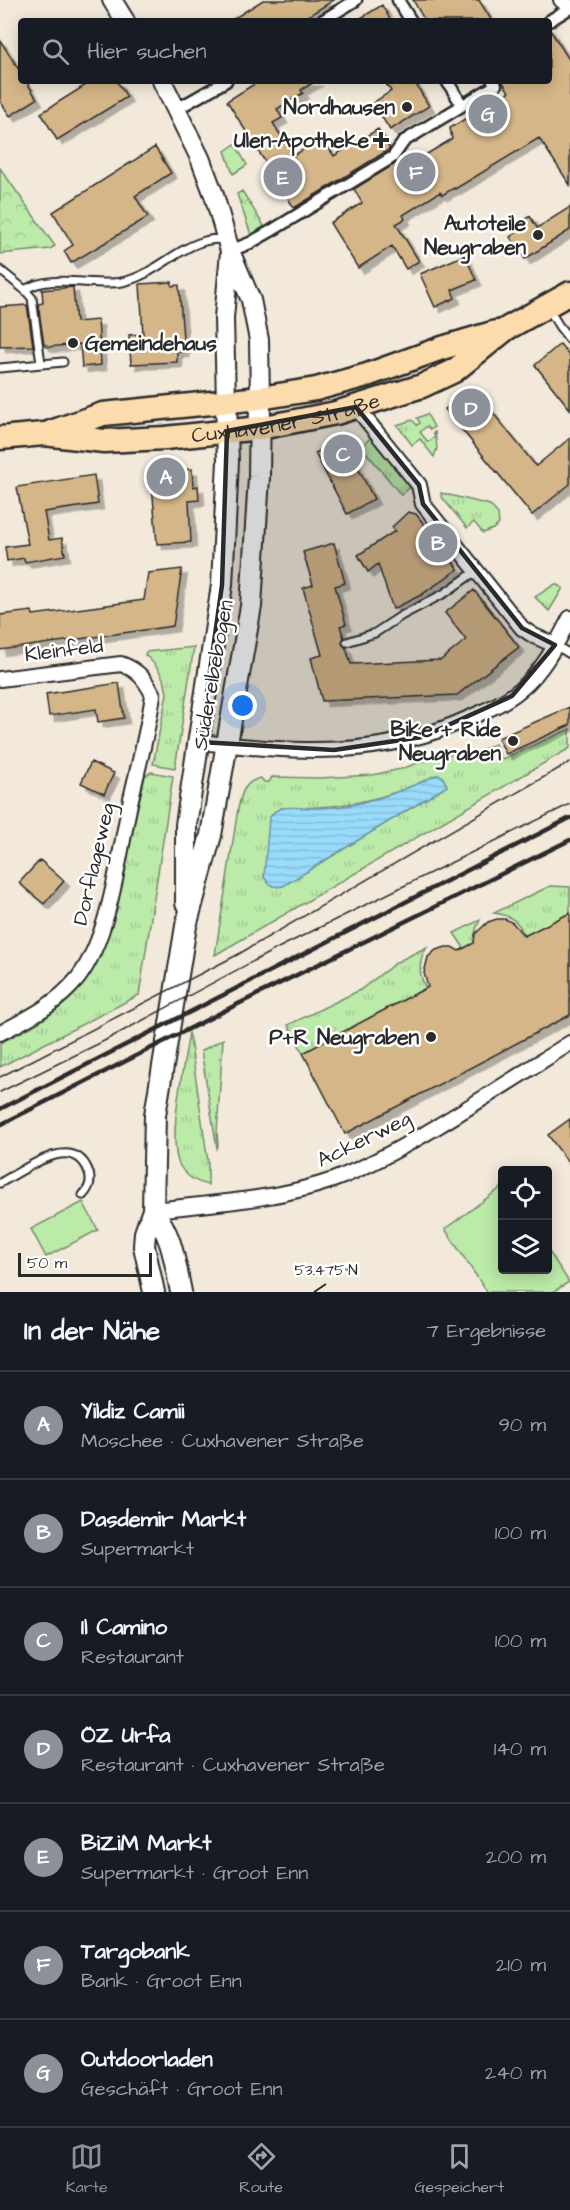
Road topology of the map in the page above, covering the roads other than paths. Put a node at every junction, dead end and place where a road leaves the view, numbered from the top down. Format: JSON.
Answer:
{"nodes":[{"id":1,"x":112,"y":0,"type":"edge"},
{"id":2,"x":356,"y":0,"type":"edge"},
{"id":3,"x":398,"y":0,"type":"edge"},
{"id":4,"x":561,"y":0,"type":"edge"},
{"id":5,"x":570,"y":7,"type":"edge"},
{"id":6,"x":123,"y":18,"type":"edge"},
{"id":7,"x":327,"y":18,"type":"edge"},
{"id":8,"x":409,"y":18,"type":"edge"},
{"id":9,"x":552,"y":19,"type":"edge"},
{"id":10,"x":164,"y":84,"type":"edge"},
{"id":11,"x":221,"y":84,"type":"edge"},
{"id":12,"x":451,"y":84,"type":"edge"},
{"id":13,"x":494,"y":84,"type":"edge"},
{"id":14,"x":462,"y":105,"type":"junction"},
{"id":15,"x":177,"y":109,"type":"junction"},
{"id":16,"x":229,"y":244,"type":"junction"},
{"id":17,"x":0,"y":270,"type":"edge"},
{"id":18,"x":26,"y":290,"type":"junction"},
{"id":19,"x":570,"y":293,"type":"edge"},
{"id":20,"x":547,"y":306,"type":"junction"},
{"id":21,"x":506,"y":329,"type":"junction"},
{"id":22,"x":570,"y":340,"type":"edge"},
{"id":23,"x":63,"y":362,"type":"dead end"},
{"id":24,"x":41,"y":363,"type":"junction"},
{"id":25,"x":0,"y":368,"type":"edge"},
{"id":26,"x":260,"y":398,"type":"junction"},
{"id":27,"x":226,"y":402,"type":"junction"},
{"id":28,"x":356,"y":407,"type":"junction"},
{"id":29,"x":260,"y":428,"type":"junction"},
{"id":30,"x":227,"y":431,"type":"junction"},
{"id":31,"x":44,"y":434,"type":"junction"},
{"id":32,"x":0,"y":438,"type":"edge"},
{"id":33,"x":476,"y":571,"type":"junction"},
{"id":34,"x":570,"y":618,"type":"edge"},
{"id":35,"x":347,"y":642,"type":"dead end"},
{"id":36,"x":555,"y":645,"type":"junction"},
{"id":37,"x":570,"y":654,"type":"edge"},
{"id":38,"x":132,"y":668,"type":"joint"},
{"id":39,"x":0,"y":679,"type":"edge"},
{"id":40,"x":200,"y":742,"type":"junction"},
{"id":41,"x":226,"y":745,"type":"junction"},
{"id":42,"x":186,"y":926,"type":"junction"},
{"id":43,"x":0,"y":1033,"type":"edge"},
{"id":44,"x":570,"y":1043,"type":"edge"},
{"id":45,"x":0,"y":1183,"type":"edge"},
{"id":46,"x":83,"y":1195,"type":"dead end"},
{"id":47,"x":153,"y":1210,"type":"junction"},
{"id":48,"x":154,"y":1292,"type":"edge"},
{"id":49,"x":181,"y":1292,"type":"edge"}],
"edges":[{"from":1,"to":6,"type":"street"},
{"from":2,"to":7,"type":"street"},
{"from":3,"to":8,"type":"street"},
{"from":4,"to":5,"type":"street"},
{"from":5,"to":9,"type":"street"},
{"from":10,"to":15,"type":"street"},
{"from":11,"to":15,"type":"street"},
{"from":12,"to":14,"type":"street"},
{"from":13,"to":14,"type":"street"},
{"from":14,"to":16,"type":"street"},
{"from":15,"to":16,"type":"street"},
{"from":16,"to":18,"type":"lane"},
{"from":16,"to":26,"type":"street"},
{"from":16,"to":27,"type":"street"},
{"from":17,"to":18,"type":"lane"},
{"from":18,"to":24,"type":"lane"},
{"from":19,"to":20,"type":"main road","name":"Cuxhavener Straße"},
{"from":20,"to":21,"type":"main road","name":"Cuxhavener Straße"},
{"from":20,"to":22,"type":"lane"},
{"from":21,"to":26,"type":"main road","name":"Cuxhavener Straße"},
{"from":21,"to":28,"type":"main road","name":"Cuxhavener Straße"},
{"from":23,"to":24,"type":"lane"},
{"from":24,"to":25,"type":"lane"},
{"from":26,"to":27,"type":"main road","name":"Cuxhavener Straße"},
{"from":26,"to":29,"type":"main road","name":"Süderelbebogen"},
{"from":27,"to":30,"type":"main road","name":"Süderelbebogen"},
{"from":27,"to":31,"type":"main road","name":"Cuxhavener Straße"},
{"from":28,"to":29,"type":"main road","name":"Cuxhavener Straße"},
{"from":28,"to":33,"type":"street"},
{"from":29,"to":30,"type":"main road","name":"Cuxhavener Straße"},
{"from":29,"to":41,"type":"main road","name":"Süderelbebogen"},
{"from":30,"to":31,"type":"main road","name":"Cuxhavener Straße"},
{"from":30,"to":40,"type":"main road","name":"Süderelbebogen"},
{"from":31,"to":32,"type":"main road","name":"Cuxhavener Straße"},
{"from":33,"to":35,"type":"lane"},
{"from":33,"to":36,"type":"street"},
{"from":34,"to":36,"type":"street"},
{"from":36,"to":37,"type":"lane"},
{"from":36,"to":41,"type":"street"},
{"from":38,"to":39,"type":"street","name":"Kleinfeld"},
{"from":38,"to":43,"type":"street","name":"Dorflageweg"},
{"from":40,"to":41,"type":"street"},
{"from":40,"to":42,"type":"main road","name":"Süderelbebogen"},
{"from":41,"to":42,"type":"main road","name":"Süderelbebogen"},
{"from":42,"to":47,"type":"main road","name":"Süderelbebogen"},
{"from":44,"to":47,"type":"street","name":"Ackerweg"},
{"from":45,"to":46,"type":"lane"},
{"from":47,"to":48,"type":"main road","name":"Süderelbebogen"},
{"from":47,"to":49,"type":"main road"}]}
